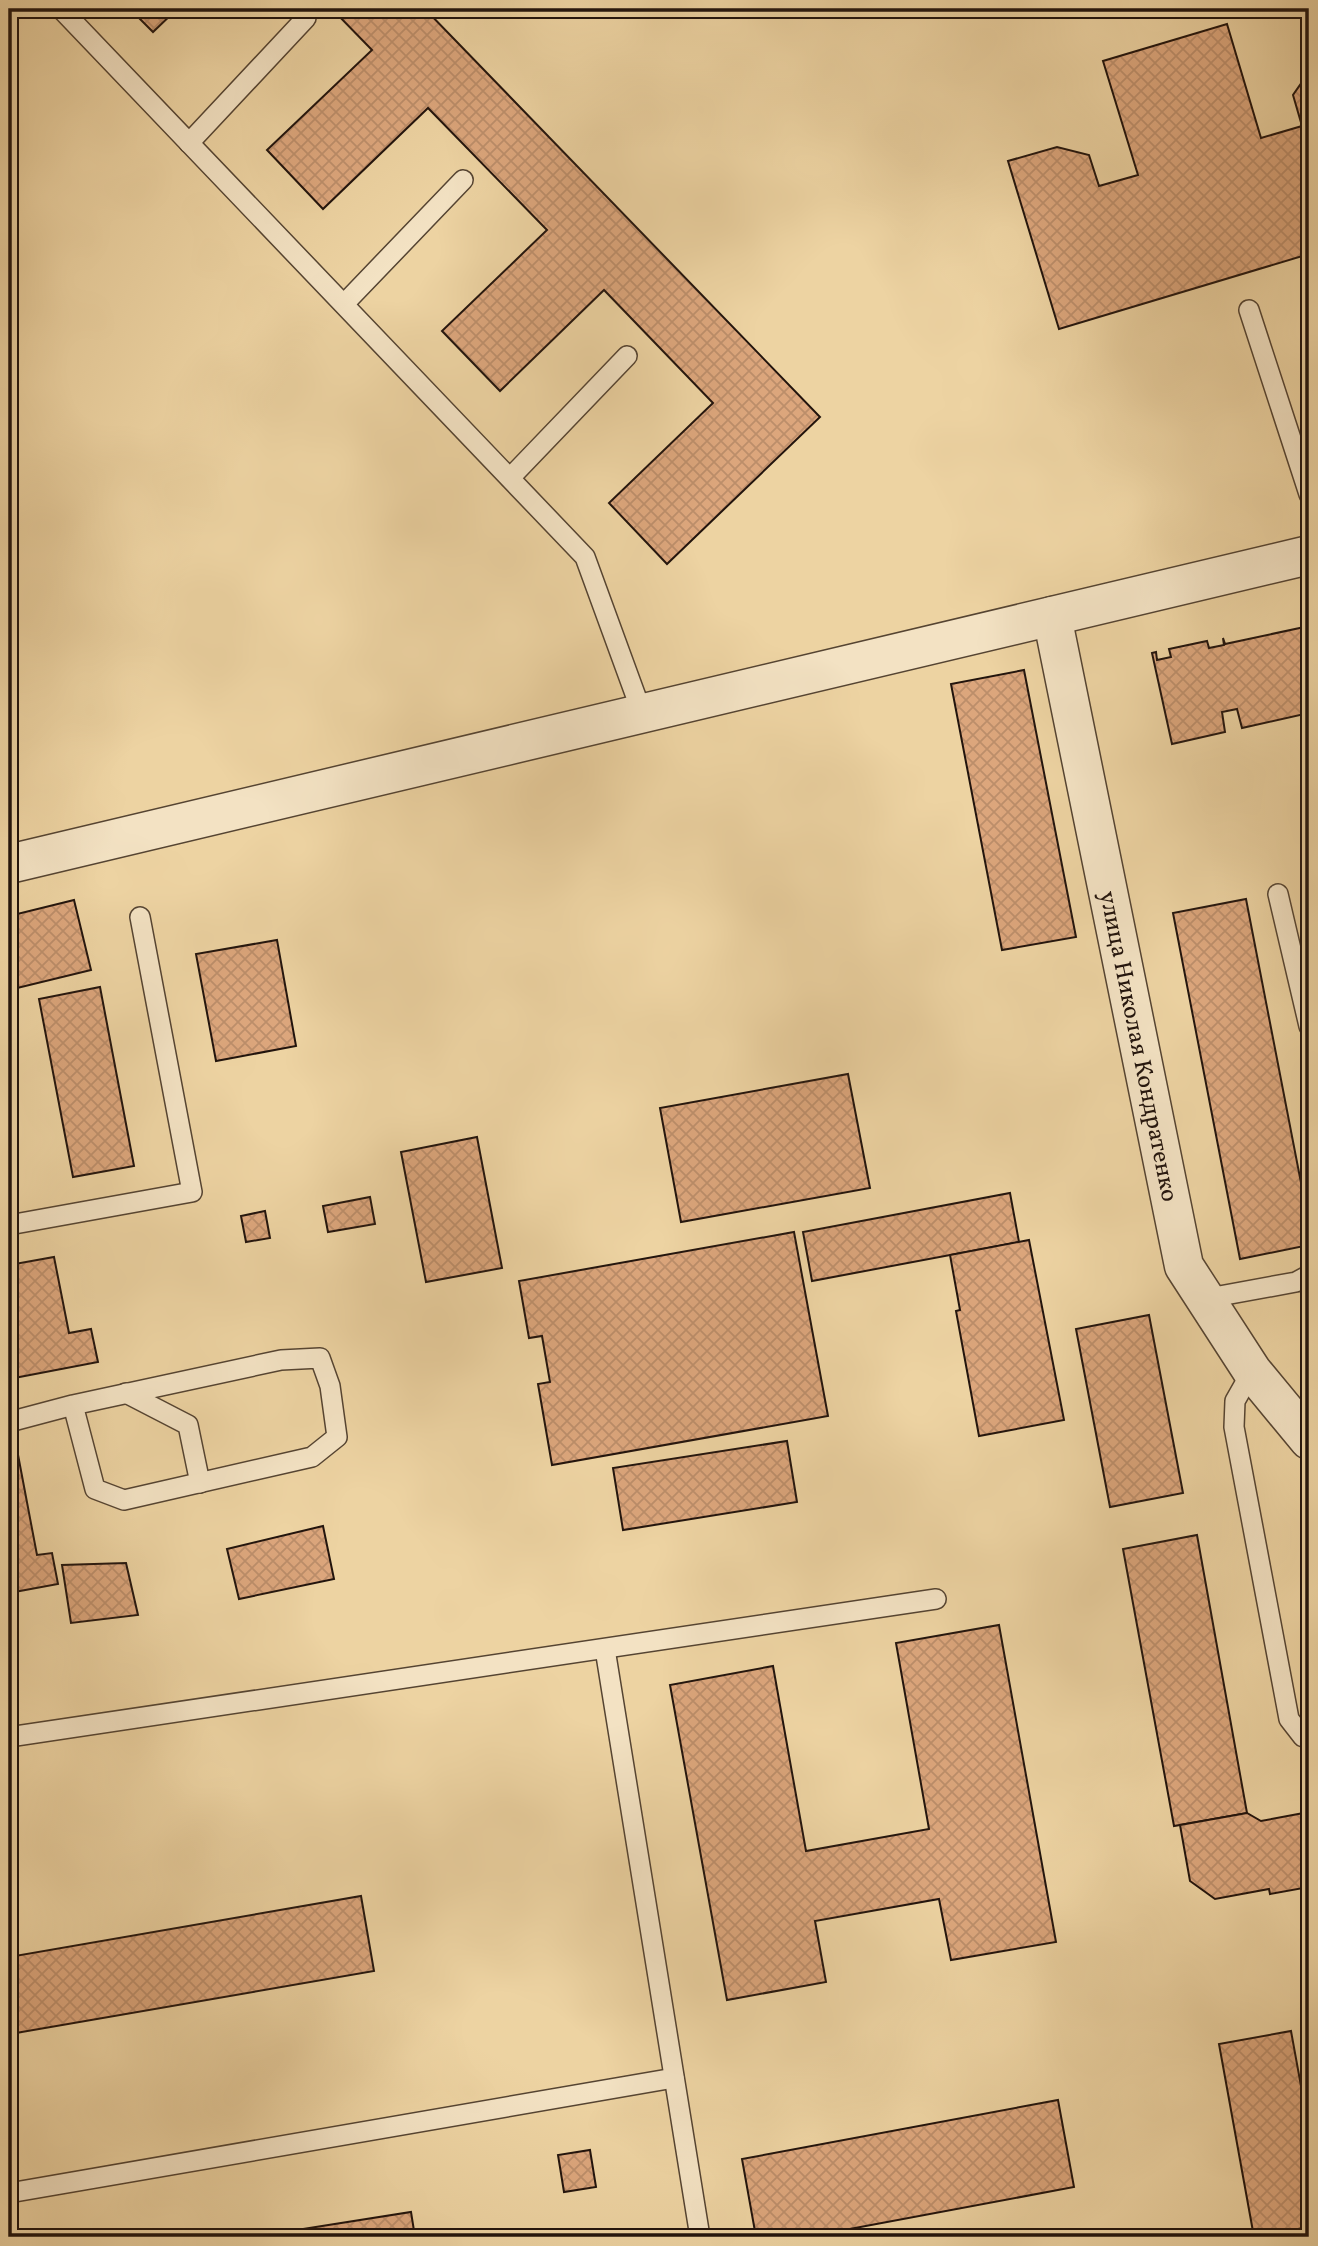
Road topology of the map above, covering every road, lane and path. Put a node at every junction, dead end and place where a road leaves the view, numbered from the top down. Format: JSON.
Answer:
{"nodes":[{"id":1,"x":61,"y":9,"type":"edge"},
{"id":2,"x":306,"y":18,"type":"dead end"},
{"id":3,"x":189,"y":143,"type":"junction"},
{"id":4,"x":463,"y":180,"type":"dead end"},
{"id":5,"x":344,"y":304,"type":"junction"},
{"id":6,"x":1249,"y":310,"type":"dead end"},
{"id":7,"x":626,"y":356,"type":"dead end"},
{"id":8,"x":510,"y":478,"type":"junction"},
{"id":9,"x":1309,"y":494,"type":"edge"},
{"id":10,"x":1309,"y":555,"type":"edge"},
{"id":11,"x":1052,"y":616,"type":"junction"},
{"id":12,"x":642,"y":713,"type":"junction"},
{"id":13,"x":9,"y":864,"type":"edge"},
{"id":14,"x":1278,"y":894,"type":"dead end"},
{"id":15,"x":140,"y":917,"type":"dead end"},
{"id":16,"x":1309,"y":1026,"type":"edge"},
{"id":17,"x":9,"y":1225,"type":"edge"},
{"id":18,"x":1309,"y":1275,"type":"edge"},
{"id":19,"x":1203,"y":1299,"type":"junction"},
{"id":20,"x":1252,"y":1371,"type":"junction"},
{"id":21,"x":126,"y":1394,"type":"junction"},
{"id":22,"x":72,"y":1405,"type":"junction"},
{"id":23,"x":9,"y":1422,"type":"edge"},
{"id":24,"x":1309,"y":1440,"type":"edge"},
{"id":25,"x":200,"y":1483,"type":"junction"},
{"id":26,"x":936,"y":1599,"type":"dead end"},
{"id":27,"x":605,"y":1648,"type":"junction"},
{"id":28,"x":9,"y":1737,"type":"edge"},
{"id":29,"x":1309,"y":1738,"type":"edge"},
{"id":30,"x":674,"y":2078,"type":"junction"},
{"id":31,"x":9,"y":2193,"type":"edge"},
{"id":32,"x":699,"y":2237,"type":"edge"}],
"edges":[{"from":1,"to":3,"type":"lane"},
{"from":2,"to":3,"type":"lane"},
{"from":3,"to":5,"type":"lane"},
{"from":4,"to":5,"type":"lane"},
{"from":5,"to":8,"type":"lane"},
{"from":6,"to":9,"type":"lane"},
{"from":7,"to":8,"type":"lane"},
{"from":8,"to":12,"type":"lane"},
{"from":10,"to":11,"type":"street"},
{"from":11,"to":12,"type":"street"},
{"from":11,"to":19,"type":"street","name":"улица Николая Кондратенко"},
{"from":12,"to":13,"type":"street"},
{"from":14,"to":16,"type":"lane"},
{"from":15,"to":17,"type":"lane"},
{"from":18,"to":19,"type":"lane"},
{"from":19,"to":20,"type":"street","name":"улица Николая Кондратенко"},
{"from":20,"to":24,"type":"street","name":"улица Николая Кондратенко"},
{"from":20,"to":29,"type":"lane"},
{"from":21,"to":22,"type":"lane"},
{"from":21,"to":25,"type":"lane"},
{"from":21,"to":25,"type":"lane"},
{"from":22,"to":23,"type":"lane"},
{"from":22,"to":25,"type":"lane"},
{"from":26,"to":27,"type":"lane"},
{"from":27,"to":28,"type":"lane"},
{"from":27,"to":30,"type":"lane"},
{"from":30,"to":31,"type":"lane"},
{"from":30,"to":32,"type":"lane"}]}
